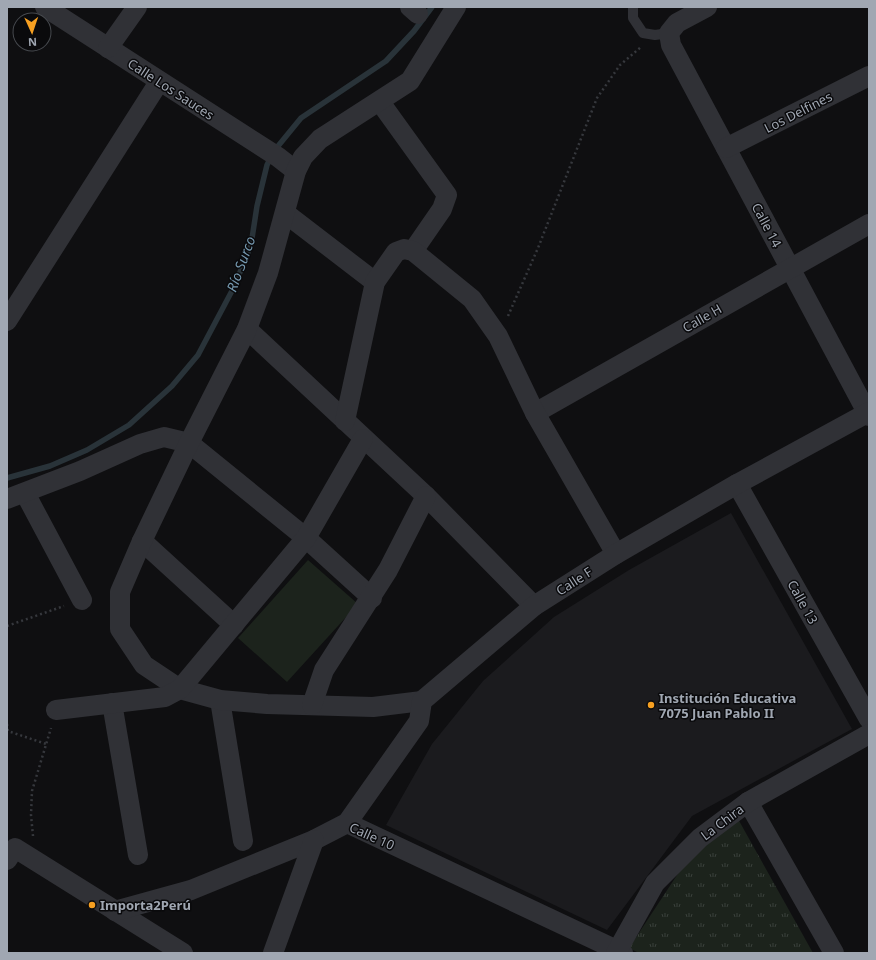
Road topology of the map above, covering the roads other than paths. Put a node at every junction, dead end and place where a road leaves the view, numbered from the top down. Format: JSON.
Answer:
{"nodes":[{"id":1,"x":45,"y":7,"type":"edge"},
{"id":2,"x":137,"y":7,"type":"edge"},
{"id":3,"x":456,"y":7,"type":"edge"},
{"id":4,"x":633,"y":7,"type":"edge"},
{"id":5,"x":702,"y":8,"type":"edge"},
{"id":6,"x":662,"y":34,"type":"junction"},
{"id":7,"x":108,"y":48,"type":"junction"},
{"id":8,"x":869,"y":76,"type":"edge"},
{"id":9,"x":159,"y":82,"type":"junction"},
{"id":10,"x":380,"y":102,"type":"junction"},
{"id":11,"x":726,"y":148,"type":"junction"},
{"id":12,"x":296,"y":171,"type":"junction"},
{"id":13,"x":285,"y":213,"type":"junction"},
{"id":14,"x":869,"y":224,"type":"edge"},
{"id":15,"x":413,"y":251,"type":"junction"},
{"id":16,"x":790,"y":268,"type":"junction"},
{"id":17,"x":375,"y":282,"type":"junction"},
{"id":18,"x":7,"y":321,"type":"edge"},
{"id":19,"x":247,"y":329,"type":"junction"},
{"id":20,"x":535,"y":413,"type":"junction"},
{"id":21,"x":868,"y":413,"type":"edge"},
{"id":22,"x":345,"y":421,"type":"junction"},
{"id":23,"x":363,"y":439,"type":"junction"},
{"id":24,"x":189,"y":443,"type":"junction"},
{"id":25,"x":737,"y":484,"type":"junction"},
{"id":26,"x":16,"y":496,"type":"edge"},
{"id":27,"x":426,"y":496,"type":"junction"},
{"id":28,"x":306,"y":538,"type":"junction"},
{"id":29,"x":142,"y":541,"type":"junction"},
{"id":30,"x":616,"y":554,"type":"junction"},
{"id":31,"x":372,"y":598,"type":"junction"},
{"id":32,"x":82,"y":600,"type":"dead end"},
{"id":33,"x":534,"y":606,"type":"junction"},
{"id":34,"x":234,"y":625,"type":"junction"},
{"id":35,"x":180,"y":690,"type":"junction"},
{"id":36,"x":220,"y":700,"type":"junction"},
{"id":37,"x":422,"y":701,"type":"junction"},
{"id":38,"x":112,"y":703,"type":"junction"},
{"id":39,"x":312,"y":705,"type":"junction"},
{"id":40,"x":56,"y":710,"type":"road end"},
{"id":41,"x":869,"y":719,"type":"edge"},
{"id":42,"x":869,"y":734,"type":"edge"},
{"id":43,"x":748,"y":802,"type":"junction"},
{"id":44,"x":347,"y":824,"type":"junction"},
{"id":45,"x":314,"y":840,"type":"junction"},
{"id":46,"x":243,"y":841,"type":"dead end"},
{"id":47,"x":138,"y":855,"type":"dead end"},
{"id":48,"x":7,"y":860,"type":"edge"},
{"id":49,"x":114,"y":911,"type":"junction"},
{"id":50,"x":619,"y":952,"type":"edge"},
{"id":51,"x":183,"y":953,"type":"edge"},
{"id":52,"x":273,"y":953,"type":"edge"},
{"id":53,"x":834,"y":953,"type":"edge"}],
"edges":[{"from":1,"to":7,"type":"street","name":"Calle Los Sauces"},
{"from":2,"to":7,"type":"street"},
{"from":3,"to":10,"type":"street"},
{"from":4,"to":6,"type":"lane"},
{"from":5,"to":6,"type":"street"},
{"from":6,"to":11,"type":"street","name":"Calle 14"},
{"from":7,"to":9,"type":"street","name":"Calle Los Sauces"},
{"from":8,"to":11,"type":"street","name":"Los Delfines"},
{"from":9,"to":12,"type":"street","name":"Calle Los Sauces"},
{"from":9,"to":18,"type":"street"},
{"from":10,"to":12,"type":"street"},
{"from":10,"to":15,"type":"street"},
{"from":11,"to":16,"type":"street","name":"Calle 14"},
{"from":12,"to":13,"type":"street"},
{"from":13,"to":17,"type":"street"},
{"from":13,"to":19,"type":"street"},
{"from":14,"to":16,"type":"street","name":"Calle H"},
{"from":15,"to":17,"type":"street"},
{"from":15,"to":20,"type":"street"},
{"from":16,"to":20,"type":"street","name":"Calle H"},
{"from":16,"to":21,"type":"street","name":"Calle 14"},
{"from":17,"to":22,"type":"street"},
{"from":19,"to":22,"type":"street"},
{"from":19,"to":24,"type":"street"},
{"from":20,"to":30,"type":"street"},
{"from":21,"to":25,"type":"street","name":"Calle F"},
{"from":22,"to":23,"type":"street"},
{"from":23,"to":27,"type":"street"},
{"from":23,"to":28,"type":"street"},
{"from":24,"to":26,"type":"street"},
{"from":24,"to":28,"type":"street"},
{"from":24,"to":29,"type":"street"},
{"from":25,"to":30,"type":"street","name":"Calle F"},
{"from":25,"to":41,"type":"street","name":"Calle 13"},
{"from":26,"to":32,"type":"street"},
{"from":27,"to":31,"type":"street"},
{"from":27,"to":33,"type":"street"},
{"from":28,"to":31,"type":"street"},
{"from":28,"to":34,"type":"street"},
{"from":29,"to":34,"type":"street"},
{"from":29,"to":35,"type":"street"},
{"from":30,"to":33,"type":"street","name":"Calle F"},
{"from":31,"to":39,"type":"street"},
{"from":33,"to":37,"type":"street","name":"Calle F"},
{"from":34,"to":35,"type":"street"},
{"from":35,"to":36,"type":"street"},
{"from":35,"to":38,"type":"street"},
{"from":36,"to":39,"type":"street"},
{"from":36,"to":46,"type":"street"},
{"from":37,"to":39,"type":"street"},
{"from":37,"to":44,"type":"street"},
{"from":38,"to":40,"type":"street"},
{"from":38,"to":47,"type":"street"},
{"from":42,"to":43,"type":"street","name":"La Chira"},
{"from":43,"to":50,"type":"street","name":"La Chira"},
{"from":43,"to":53,"type":"street"},
{"from":44,"to":45,"type":"street","name":"Calle 10"},
{"from":44,"to":50,"type":"street","name":"Calle 10"},
{"from":45,"to":49,"type":"street","name":"Calle 10"},
{"from":45,"to":52,"type":"street"},
{"from":48,"to":49,"type":"street"},
{"from":49,"to":51,"type":"street"}]}
